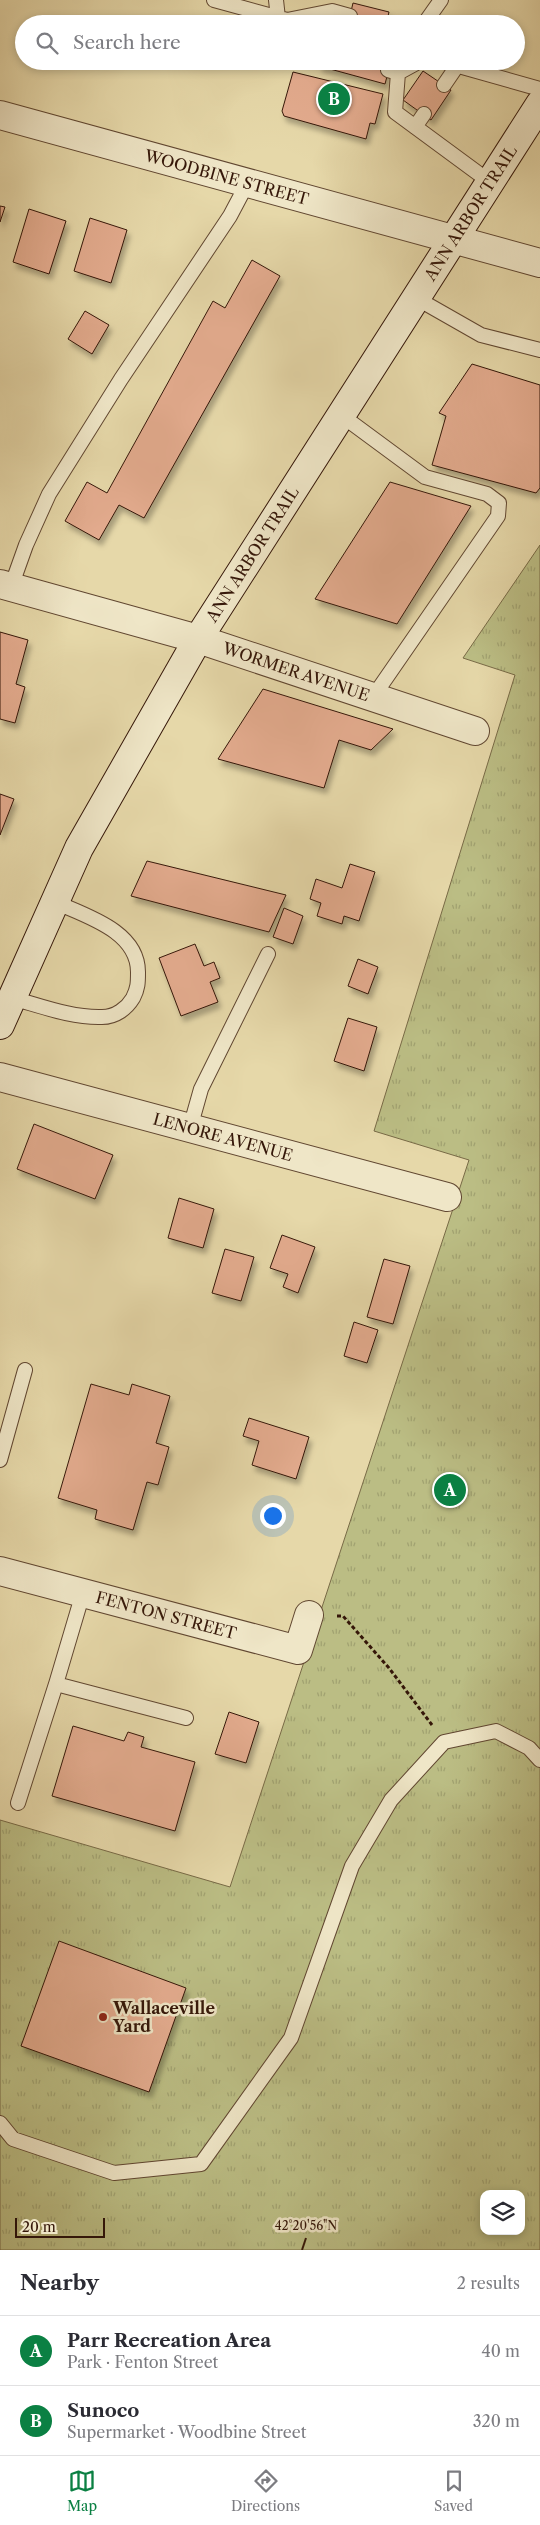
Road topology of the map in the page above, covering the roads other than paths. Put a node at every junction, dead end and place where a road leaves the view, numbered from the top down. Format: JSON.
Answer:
{"nodes":[{"id":1,"x":214,"y":0,"type":"edge"},
{"id":2,"x":276,"y":0,"type":"edge"},
{"id":3,"x":441,"y":0,"type":"edge"},
{"id":4,"x":265,"y":15,"type":"edge"},
{"id":5,"x":282,"y":15,"type":"edge"},
{"id":6,"x":313,"y":15,"type":"edge"},
{"id":7,"x":346,"y":15,"type":"edge"},
{"id":8,"x":430,"y":15,"type":"edge"},
{"id":9,"x":398,"y":70,"type":"edge"},
{"id":10,"x":454,"y":70,"type":"edge"},
{"id":11,"x":471,"y":70,"type":"edge"},
{"id":12,"x":444,"y":85,"type":"dead end"},
{"id":13,"x":540,"y":89,"type":"edge"},
{"id":14,"x":540,"y":104,"type":"edge"},
{"id":15,"x":424,"y":114,"type":"dead end"},
{"id":16,"x":0,"y":115,"type":"edge"},
{"id":17,"x":415,"y":127,"type":"junction"},
{"id":18,"x":248,"y":182,"type":"junction"},
{"id":19,"x":490,"y":182,"type":"junction"},
{"id":20,"x":454,"y":238,"type":"junction"},
{"id":21,"x":540,"y":263,"type":"edge"},
{"id":22,"x":416,"y":298,"type":"junction"},
{"id":23,"x":540,"y":350,"type":"edge"},
{"id":24,"x":341,"y":415,"type":"junction"},
{"id":25,"x":5,"y":585,"type":"edge"},
{"id":26,"x":198,"y":639,"type":"junction"},
{"id":27,"x":373,"y":697,"type":"junction"},
{"id":28,"x":475,"y":731,"type":"dead end"},
{"id":29,"x":55,"y":902,"type":"junction"},
{"id":30,"x":268,"y":954,"type":"dead end"},
{"id":31,"x":12,"y":998,"type":"junction"},
{"id":32,"x":0,"y":1025,"type":"edge"},
{"id":33,"x":0,"y":1077,"type":"edge"},
{"id":34,"x":190,"y":1128,"type":"junction"},
{"id":35,"x":447,"y":1197,"type":"dead end"},
{"id":36,"x":25,"y":1370,"type":"dead end"},
{"id":37,"x":0,"y":1460,"type":"edge"},
{"id":38,"x":0,"y":1570,"type":"edge"},
{"id":39,"x":83,"y":1593,"type":"junction"},
{"id":40,"x":309,"y":1616,"type":"road end"},
{"id":41,"x":56,"y":1684,"type":"junction"},
{"id":42,"x":186,"y":1718,"type":"dead end"},
{"id":43,"x":540,"y":1760,"type":"edge"},
{"id":44,"x":18,"y":1803,"type":"dead end"},
{"id":45,"x":0,"y":2123,"type":"edge"}],
"edges":[{"from":1,"to":4,"type":"lane"},
{"from":2,"to":5,"type":"lane"},
{"from":3,"to":8,"type":"lane"},
{"from":6,"to":7,"type":"lane"},
{"from":9,"to":17,"type":"lane"},
{"from":10,"to":12,"type":"lane"},
{"from":11,"to":13,"type":"lane"},
{"from":14,"to":19,"type":"street","name":"ANN ARBOR TRAIL"},
{"from":15,"to":17,"type":"lane"},
{"from":16,"to":18,"type":"street","name":"WOODBINE STREET"},
{"from":17,"to":19,"type":"lane"},
{"from":18,"to":20,"type":"street","name":"WOODBINE STREET"},
{"from":18,"to":25,"type":"lane"},
{"from":19,"to":20,"type":"street","name":"ANN ARBOR TRAIL"},
{"from":20,"to":21,"type":"street","name":"WOODBINE STREET"},
{"from":20,"to":22,"type":"street","name":"ANN ARBOR TRAIL"},
{"from":22,"to":23,"type":"lane"},
{"from":22,"to":24,"type":"street","name":"ANN ARBOR TRAIL"},
{"from":24,"to":26,"type":"street","name":"ANN ARBOR TRAIL"},
{"from":24,"to":27,"type":"lane"},
{"from":25,"to":26,"type":"street","name":"WORMER AVENUE"},
{"from":26,"to":27,"type":"street","name":"WORMER AVENUE"},
{"from":26,"to":29,"type":"street","name":"ANN ARBOR TRAIL"},
{"from":27,"to":28,"type":"street","name":"WORMER AVENUE"},
{"from":29,"to":31,"type":"street","name":"ANN ARBOR TRAIL"},
{"from":29,"to":31,"type":"lane"},
{"from":30,"to":34,"type":"lane"},
{"from":31,"to":32,"type":"street","name":"ANN ARBOR TRAIL"},
{"from":33,"to":34,"type":"street","name":"LENORE AVENUE"},
{"from":34,"to":35,"type":"street","name":"LENORE AVENUE"},
{"from":36,"to":37,"type":"lane"},
{"from":38,"to":39,"type":"street","name":"FENTON STREET"},
{"from":39,"to":40,"type":"street","name":"FENTON STREET"},
{"from":39,"to":41,"type":"lane"},
{"from":41,"to":42,"type":"lane"},
{"from":41,"to":44,"type":"lane"},
{"from":43,"to":45,"type":"lane"}]}
